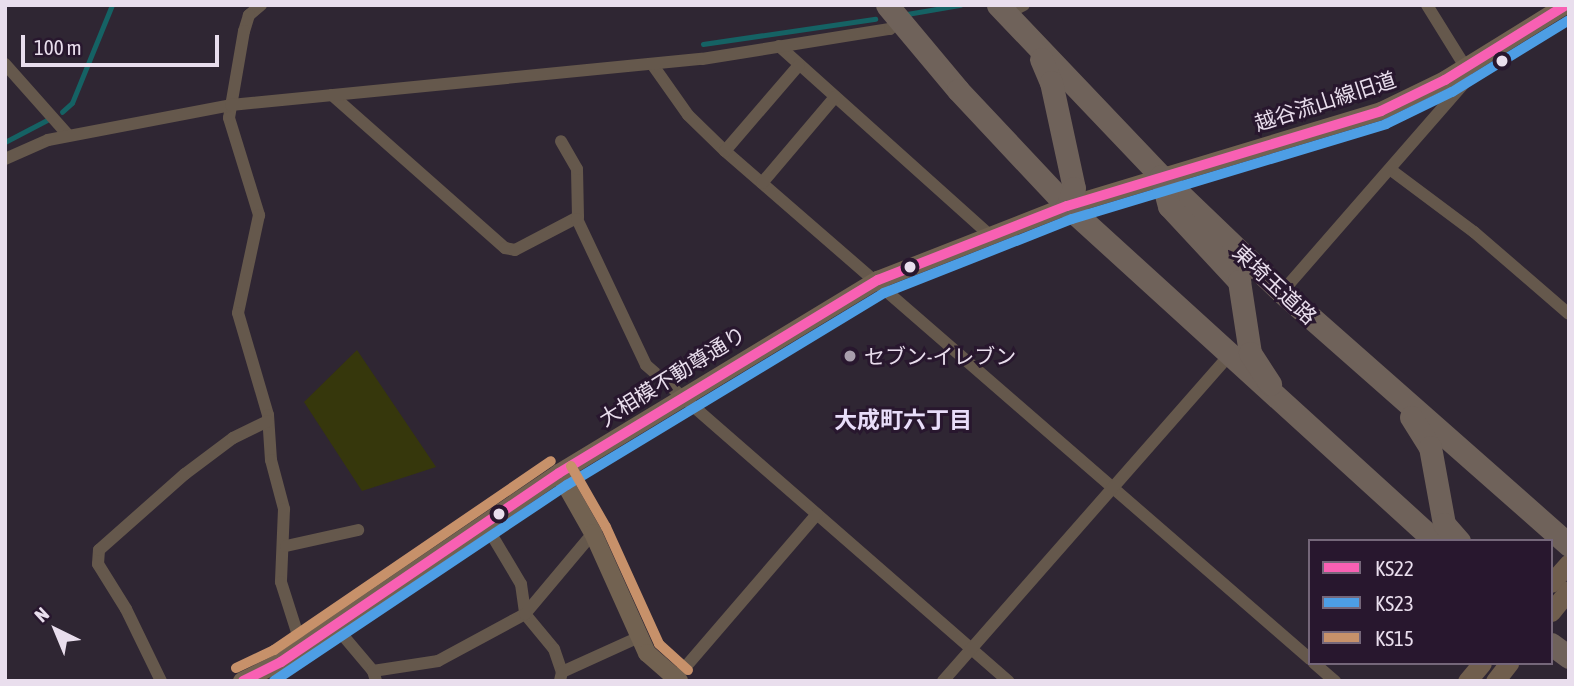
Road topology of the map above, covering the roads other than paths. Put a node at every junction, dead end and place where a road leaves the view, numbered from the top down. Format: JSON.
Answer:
{"nodes":[{"id":1,"x":261,"y":5,"type":"edge"},
{"id":2,"x":1427,"y":5,"type":"edge"},
{"id":3,"x":1566,"y":5,"type":"edge"},
{"id":4,"x":1009,"y":8,"type":"edge"},
{"id":5,"x":893,"y":13,"type":"edge"},
{"id":6,"x":779,"y":46,"type":"junction"},
{"id":7,"x":1035,"y":47,"type":"junction"},
{"id":8,"x":5,"y":64,"type":"edge"},
{"id":9,"x":652,"y":64,"type":"junction"},
{"id":10,"x":799,"y":65,"type":"junction"},
{"id":11,"x":1466,"y":68,"type":"junction"},
{"id":12,"x":332,"y":95,"type":"junction"},
{"id":13,"x":835,"y":97,"type":"junction"},
{"id":14,"x":231,"y":105,"type":"junction"},
{"id":15,"x":68,"y":135,"type":"junction"},
{"id":16,"x":561,"y":141,"type":"dead end"},
{"id":17,"x":725,"y":151,"type":"junction"},
{"id":18,"x":5,"y":159,"type":"edge"},
{"id":19,"x":1391,"y":170,"type":"junction"},
{"id":20,"x":1161,"y":176,"type":"junction"},
{"id":21,"x":762,"y":183,"type":"junction"},
{"id":22,"x":1067,"y":206,"type":"junction"},
{"id":23,"x":577,"y":219,"type":"junction"},
{"id":24,"x":990,"y":235,"type":"junction"},
{"id":25,"x":878,"y":279,"type":"junction"},
{"id":26,"x":1282,"y":292,"type":"junction"},
{"id":27,"x":1569,"y":314,"type":"edge"},
{"id":28,"x":1228,"y":357,"type":"junction"},
{"id":29,"x":1386,"y":384,"type":"junction"},
{"id":30,"x":684,"y":396,"type":"junction"},
{"id":31,"x":268,"y":421,"type":"junction"},
{"id":32,"x":1301,"y":422,"type":"junction"},
{"id":33,"x":559,"y":473,"type":"junction"},
{"id":34,"x":1112,"y":487,"type":"junction"},
{"id":35,"x":817,"y":514,"type":"junction"},
{"id":36,"x":484,"y":522,"type":"junction"},
{"id":37,"x":358,"y":530,"type":"dead end"},
{"id":38,"x":593,"y":533,"type":"junction"},
{"id":39,"x":1433,"y":539,"type":"edge"},
{"id":40,"x":1458,"y":539,"type":"edge"},
{"id":41,"x":1569,"y":545,"type":"edge"},
{"id":42,"x":286,"y":546,"type":"junction"},
{"id":43,"x":1569,"y":563,"type":"edge"},
{"id":44,"x":1553,"y":581,"type":"edge"},
{"id":45,"x":1569,"y":590,"type":"edge"},
{"id":46,"x":1553,"y":610,"type":"edge"},
{"id":47,"x":525,"y":614,"type":"junction"},
{"id":48,"x":335,"y":626,"type":"junction"},
{"id":49,"x":639,"y":637,"type":"junction"},
{"id":50,"x":1553,"y":645,"type":"edge"},
{"id":51,"x":302,"y":648,"type":"junction"},
{"id":52,"x":971,"y":648,"type":"junction"},
{"id":53,"x":1308,"y":657,"type":"edge"},
{"id":54,"x":1569,"y":657,"type":"edge"},
{"id":55,"x":1316,"y":665,"type":"edge"},
{"id":56,"x":1480,"y":665,"type":"edge"},
{"id":57,"x":1507,"y":665,"type":"edge"},
{"id":58,"x":375,"y":676,"type":"edge"},
{"id":59,"x":561,"y":676,"type":"edge"},
{"id":60,"x":677,"y":679,"type":"edge"},
{"id":61,"x":161,"y":681,"type":"edge"},
{"id":62,"x":242,"y":681,"type":"edge"},
{"id":63,"x":943,"y":681,"type":"edge"},
{"id":64,"x":1008,"y":681,"type":"edge"},
{"id":65,"x":1335,"y":681,"type":"edge"},
{"id":66,"x":1467,"y":681,"type":"edge"},
{"id":67,"x":1495,"y":681,"type":"edge"}],
"edges":[{"from":1,"to":14,"type":"street"},
{"from":2,"to":11,"type":"street"},
{"from":3,"to":11,"type":"street","name":"越谷流山線旧道"},
{"from":4,"to":7,"type":"highway","name":"東埼玉道路"},
{"from":5,"to":6,"type":"street"},
{"from":5,"to":22,"type":"highway"},
{"from":6,"to":9,"type":"street"},
{"from":6,"to":10,"type":"street"},
{"from":7,"to":20,"type":"highway","name":"東埼玉道路"},
{"from":7,"to":22,"type":"highway"},
{"from":8,"to":15,"type":"street"},
{"from":9,"to":12,"type":"street"},
{"from":9,"to":17,"type":"street"},
{"from":10,"to":13,"type":"street"},
{"from":10,"to":17,"type":"street"},
{"from":11,"to":19,"type":"street"},
{"from":11,"to":20,"type":"street","name":"越谷流山線旧道"},
{"from":12,"to":14,"type":"street"},
{"from":12,"to":23,"type":"street"},
{"from":13,"to":21,"type":"street"},
{"from":13,"to":24,"type":"street"},
{"from":14,"to":15,"type":"street"},
{"from":14,"to":31,"type":"street"},
{"from":15,"to":18,"type":"street"},
{"from":16,"to":23,"type":"street"},
{"from":17,"to":21,"type":"street"},
{"from":19,"to":26,"type":"street"},
{"from":19,"to":27,"type":"street"},
{"from":20,"to":22,"type":"street","name":"大相模不動尊通り"},
{"from":20,"to":26,"type":"highway","name":"東埼玉道路"},
{"from":20,"to":32,"type":"highway"},
{"from":21,"to":25,"type":"street"},
{"from":22,"to":24,"type":"street","name":"大相模不動尊通り"},
{"from":22,"to":28,"type":"highway"},
{"from":23,"to":30,"type":"street"},
{"from":24,"to":25,"type":"street","name":"大相模不動尊通り"},
{"from":25,"to":30,"type":"street","name":"大相模不動尊通り"},
{"from":25,"to":34,"type":"street"},
{"from":26,"to":29,"type":"highway","name":"東埼玉道路"},
{"from":28,"to":32,"type":"highway"},
{"from":28,"to":34,"type":"street"},
{"from":29,"to":40,"type":"highway"},
{"from":29,"to":41,"type":"highway","name":"東埼玉道路"},
{"from":30,"to":33,"type":"street","name":"大相模不動尊通り"},
{"from":30,"to":35,"type":"street"},
{"from":31,"to":42,"type":"street"},
{"from":31,"to":61,"type":"street"},
{"from":32,"to":39,"type":"highway"},
{"from":33,"to":36,"type":"street","name":"大相模不動尊通り"},
{"from":33,"to":38,"type":"street"},
{"from":34,"to":52,"type":"street"},
{"from":34,"to":53,"type":"street"},
{"from":35,"to":52,"type":"street"},
{"from":35,"to":60,"type":"street"},
{"from":36,"to":47,"type":"street"},
{"from":36,"to":48,"type":"street","name":"大相模不動尊通り"},
{"from":37,"to":42,"type":"street"},
{"from":38,"to":47,"type":"street"},
{"from":38,"to":49,"type":"street"},
{"from":42,"to":51,"type":"street"},
{"from":43,"to":44,"type":"main road"},
{"from":45,"to":46,"type":"main road"},
{"from":47,"to":58,"type":"street"},
{"from":47,"to":59,"type":"street"},
{"from":48,"to":51,"type":"street","name":"大相模不動尊通り"},
{"from":48,"to":58,"type":"street"},
{"from":49,"to":59,"type":"street"},
{"from":49,"to":60,"type":"street"},
{"from":50,"to":54,"type":"highway"},
{"from":51,"to":62,"type":"street","name":"大相模不動尊通り"},
{"from":52,"to":63,"type":"street"},
{"from":52,"to":64,"type":"street"},
{"from":55,"to":65,"type":"street"},
{"from":56,"to":66,"type":"main road"},
{"from":57,"to":67,"type":"main road"}]}
